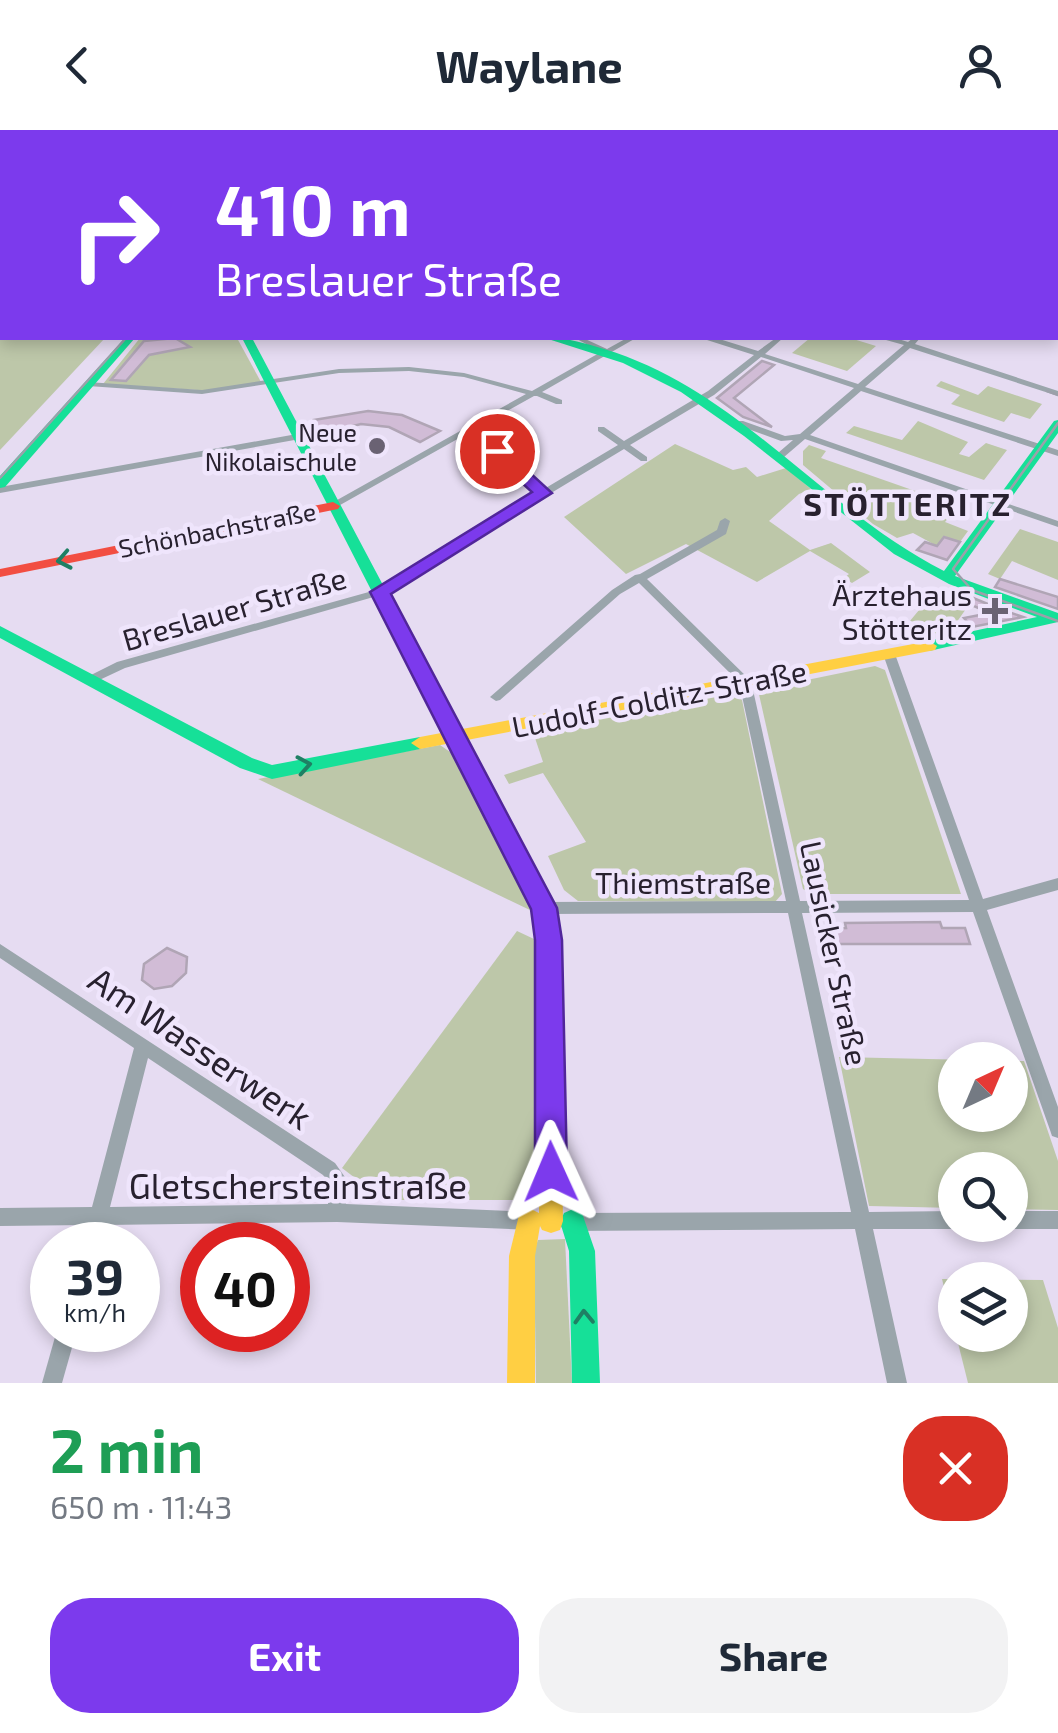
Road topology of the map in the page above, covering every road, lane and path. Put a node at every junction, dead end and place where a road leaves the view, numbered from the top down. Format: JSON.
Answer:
{"nodes":[{"id":1,"x":114,"y":340,"type":"edge"},
{"id":2,"x":128,"y":340,"type":"edge"},
{"id":3,"x":248,"y":340,"type":"edge"},
{"id":4,"x":558,"y":340,"type":"edge"},
{"id":5,"x":582,"y":340,"type":"edge"},
{"id":6,"x":629,"y":340,"type":"edge"},
{"id":7,"x":716,"y":340,"type":"edge"},
{"id":8,"x":778,"y":340,"type":"edge"},
{"id":9,"x":913,"y":341,"type":"edge"},
{"id":10,"x":608,"y":352,"type":"junction"},
{"id":11,"x":760,"y":354,"type":"junction"},
{"id":12,"x":270,"y":383,"type":"junction"},
{"id":13,"x":88,"y":384,"type":"junction"},
{"id":14,"x":860,"y":386,"type":"junction"},
{"id":15,"x":535,"y":393,"type":"junction"},
{"id":16,"x":1058,"y":394,"type":"edge"},
{"id":17,"x":701,"y":398,"type":"junction"},
{"id":18,"x":559,"y":402,"type":"dead end"},
{"id":19,"x":740,"y":423,"type":"junction"},
{"id":20,"x":1058,"y":424,"type":"edge"},
{"id":21,"x":602,"y":429,"type":"dead end"},
{"id":22,"x":804,"y":436,"type":"junction"},
{"id":23,"x":297,"y":437,"type":"junction"},
{"id":24,"x":624,"y":445,"type":"junction"},
{"id":25,"x":1050,"y":450,"type":"edge"},
{"id":26,"x":497,"y":451,"type":"dead end"},
{"id":27,"x":781,"y":455,"type":"junction"},
{"id":28,"x":644,"y":460,"type":"dead end"},
{"id":29,"x":0,"y":466,"type":"edge"},
{"id":30,"x":0,"y":487,"type":"edge"},
{"id":31,"x":543,"y":493,"type":"junction"},
{"id":32,"x":1001,"y":504,"type":"junction"},
{"id":33,"x":332,"y":506,"type":"junction"},
{"id":34,"x":726,"y":520,"type":"dead end"},
{"id":35,"x":1058,"y":524,"type":"edge"},
{"id":36,"x":0,"y":573,"type":"edge"},
{"id":37,"x":948,"y":575,"type":"junction"},
{"id":38,"x":638,"y":577,"type":"junction"},
{"id":39,"x":380,"y":592,"type":"junction"},
{"id":40,"x":1057,"y":619,"type":"edge"},
{"id":41,"x":0,"y":630,"type":"edge"},
{"id":42,"x":889,"y":654,"type":"junction"},
{"id":43,"x":93,"y":679,"type":"junction"},
{"id":44,"x":745,"y":682,"type":"junction"},
{"id":45,"x":496,"y":697,"type":"dead end"},
{"id":46,"x":455,"y":737,"type":"junction"},
{"id":47,"x":1058,"y":884,"type":"edge"},
{"id":48,"x":980,"y":906,"type":"junction"},
{"id":49,"x":544,"y":908,"type":"junction"},
{"id":50,"x":795,"y":910,"type":"junction"},
{"id":51,"x":0,"y":950,"type":"edge"},
{"id":52,"x":143,"y":1046,"type":"junction"},
{"id":53,"x":1058,"y":1130,"type":"edge"},
{"id":54,"x":337,"y":1213,"type":"junction"},
{"id":55,"x":0,"y":1217,"type":"edge"},
{"id":56,"x":98,"y":1217,"type":"junction"},
{"id":57,"x":529,"y":1220,"type":"junction"},
{"id":58,"x":862,"y":1220,"type":"junction"},
{"id":59,"x":938,"y":1220,"type":"edge"},
{"id":60,"x":1028,"y":1220,"type":"edge"},
{"id":61,"x":1058,"y":1220,"type":"edge"},
{"id":62,"x":551,"y":1221,"type":"junction"},
{"id":63,"x":97,"y":1222,"type":"edge"},
{"id":64,"x":573,"y":1222,"type":"junction"},
{"id":65,"x":61,"y":1352,"type":"edge"},
{"id":66,"x":52,"y":1383,"type":"edge"},
{"id":67,"x":521,"y":1383,"type":"edge"},
{"id":68,"x":586,"y":1383,"type":"edge"},
{"id":69,"x":897,"y":1383,"type":"edge"}],
"edges":[{"from":1,"to":29,"type":"street"},
{"from":2,"to":13,"type":"street"},
{"from":3,"to":12,"type":"street"},
{"from":4,"to":10,"type":"street"},
{"from":5,"to":10,"type":"street"},
{"from":6,"to":10,"type":"street","name":"Schönbachstraße"},
{"from":7,"to":11,"type":"street"},
{"from":8,"to":11,"type":"street","name":"Breslauer Straße"},
{"from":9,"to":14,"type":"street"},
{"from":9,"to":16,"type":"street"},
{"from":10,"to":15,"type":"street","name":"Schönbachstraße"},
{"from":10,"to":17,"type":"street"},
{"from":11,"to":14,"type":"street"},
{"from":11,"to":17,"type":"street","name":"Breslauer Straße"},
{"from":12,"to":13,"type":"street"},
{"from":12,"to":15,"type":"street"},
{"from":12,"to":23,"type":"street"},
{"from":13,"to":30,"type":"street"},
{"from":14,"to":22,"type":"street"},
{"from":14,"to":25,"type":"street"},
{"from":15,"to":18,"type":"street"},
{"from":15,"to":33,"type":"street","name":"Schönbachstraße"},
{"from":17,"to":19,"type":"street"},
{"from":17,"to":24,"type":"street","name":"Breslauer Straße"},
{"from":19,"to":22,"type":"street"},
{"from":19,"to":27,"type":"street"},
{"from":20,"to":25,"type":"street"},
{"from":21,"to":24,"type":"street"},
{"from":22,"to":27,"type":"street"},
{"from":22,"to":32,"type":"street"},
{"from":23,"to":30,"type":"street"},
{"from":23,"to":33,"type":"street"},
{"from":24,"to":28,"type":"street"},
{"from":24,"to":31,"type":"street","name":"Breslauer Straße"},
{"from":25,"to":32,"type":"street"},
{"from":26,"to":31,"type":"street"},
{"from":27,"to":37,"type":"street"},
{"from":31,"to":39,"type":"street","name":"Breslauer Straße"},
{"from":32,"to":35,"type":"street"},
{"from":32,"to":37,"type":"street"},
{"from":33,"to":36,"type":"street","name":"Schönbachstraße","one_way":true},
{"from":33,"to":39,"type":"street"},
{"from":34,"to":38,"type":"street"},
{"from":37,"to":40,"type":"street"},
{"from":38,"to":44,"type":"street"},
{"from":38,"to":45,"type":"street"},
{"from":39,"to":43,"type":"street","name":"Breslauer Straße"},
{"from":39,"to":46,"type":"street"},
{"from":40,"to":42,"type":"street","name":"Ludolf-Colditz-Straße"},
{"from":41,"to":43,"type":"street","name":"Ludolf-Colditz-Straße"},
{"from":42,"to":44,"type":"street","name":"Ludolf-Colditz-Straße"},
{"from":42,"to":48,"type":"street"},
{"from":43,"to":46,"type":"street","name":"Ludolf-Colditz-Straße","one_way":true},
{"from":44,"to":46,"type":"street","name":"Ludolf-Colditz-Straße"},
{"from":44,"to":50,"type":"street","name":"Lausicker Straße"},
{"from":46,"to":49,"type":"street"},
{"from":47,"to":48,"type":"street","name":"Thiemstraße"},
{"from":48,"to":50,"type":"street","name":"Thiemstraße"},
{"from":48,"to":53,"type":"street"},
{"from":49,"to":50,"type":"street","name":"Thiemstraße"},
{"from":49,"to":62,"type":"street"},
{"from":50,"to":58,"type":"street","name":"Lausicker Straße"},
{"from":51,"to":52,"type":"street","name":"Am Wasserwerk"},
{"from":52,"to":54,"type":"street","name":"Am Wasserwerk"},
{"from":52,"to":56,"type":"street"},
{"from":54,"to":56,"type":"street","name":"Gletschersteinstraße"},
{"from":54,"to":57,"type":"street","name":"Gletschersteinstraße"},
{"from":55,"to":56,"type":"street","name":"Gletschersteinstraße"},
{"from":56,"to":63,"type":"street"},
{"from":57,"to":62,"type":"street","name":"Gletschersteinstraße"},
{"from":57,"to":67,"type":"street"},
{"from":58,"to":59,"type":"street","name":"Gletschersteinstraße"},
{"from":58,"to":64,"type":"street","name":"Gletschersteinstraße"},
{"from":58,"to":69,"type":"street","name":"Lausicker Straße"},
{"from":60,"to":61,"type":"street"},
{"from":62,"to":64,"type":"street","name":"Gletschersteinstraße"},
{"from":68,"to":64,"type":"street","one_way":true},
{"from":65,"to":66,"type":"street"}]}
